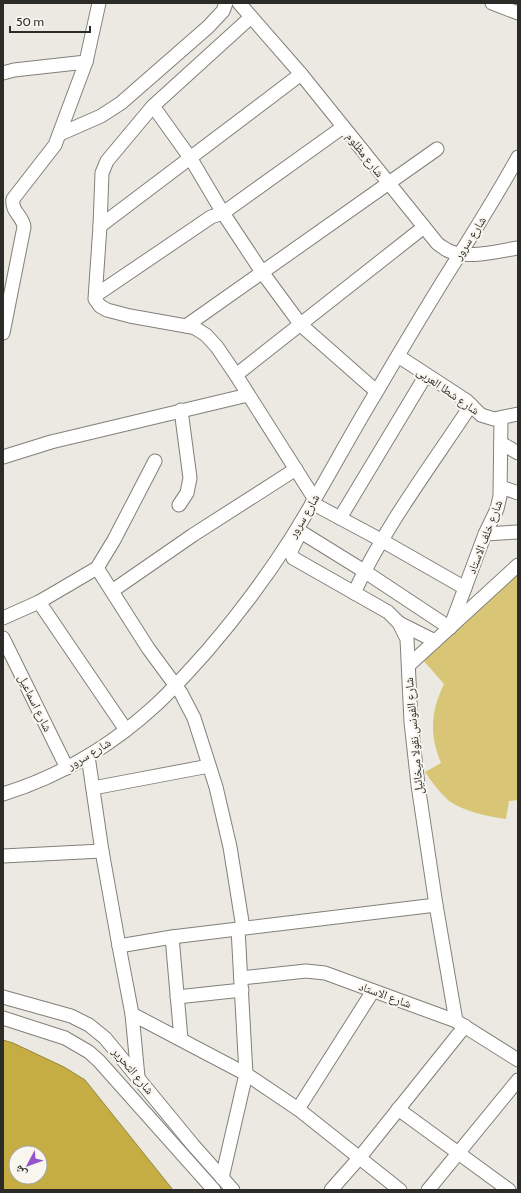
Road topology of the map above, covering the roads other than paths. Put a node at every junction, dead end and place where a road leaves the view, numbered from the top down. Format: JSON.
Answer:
{"nodes":[{"id":1,"x":99,"y":3,"type":"edge"},
{"id":2,"x":226,"y":3,"type":"edge"},
{"id":3,"x":239,"y":3,"type":"edge"},
{"id":4,"x":492,"y":3,"type":"edge"},
{"id":5,"x":518,"y":13,"type":"edge"},
{"id":6,"x":251,"y":17,"type":"junction"},
{"id":7,"x":86,"y":62,"type":"junction"},
{"id":8,"x":3,"y":73,"type":"edge"},
{"id":9,"x":301,"y":74,"type":"junction"},
{"id":10,"x":153,"y":106,"type":"junction"},
{"id":11,"x":344,"y":127,"type":"junction"},
{"id":12,"x":60,"y":134,"type":"junction"},
{"id":13,"x":437,"y":149,"type":"dead end"},
{"id":14,"x":518,"y":157,"type":"edge"},
{"id":15,"x":190,"y":159,"type":"junction"},
{"id":16,"x":388,"y":184,"type":"junction"},
{"id":17,"x":17,"y":192,"type":"junction"},
{"id":18,"x":3,"y":193,"type":"edge"},
{"id":19,"x":223,"y":213,"type":"junction"},
{"id":20,"x":100,"y":226,"type":"junction"},
{"id":21,"x":424,"y":227,"type":"junction"},
{"id":22,"x":518,"y":248,"type":"edge"},
{"id":23,"x":460,"y":254,"type":"junction"},
{"id":24,"x":262,"y":272,"type":"junction"},
{"id":25,"x":96,"y":295,"type":"junction"},
{"id":26,"x":301,"y":324,"type":"junction"},
{"id":27,"x":186,"y":326,"type":"junction"},
{"id":28,"x":3,"y":333,"type":"edge"},
{"id":29,"x":398,"y":356,"type":"junction"},
{"id":30,"x":236,"y":375,"type":"junction"},
{"id":31,"x":426,"y":375,"type":"junction"},
{"id":32,"x":376,"y":391,"type":"junction"},
{"id":33,"x":248,"y":395,"type":"junction"},
{"id":34,"x":472,"y":405,"type":"junction"},
{"id":35,"x":181,"y":410,"type":"junction"},
{"id":36,"x":518,"y":414,"type":"edge"},
{"id":37,"x":501,"y":418,"type":"junction"},
{"id":38,"x":501,"y":443,"type":"junction"},
{"id":39,"x":518,"y":453,"type":"edge"},
{"id":40,"x":3,"y":457,"type":"edge"},
{"id":41,"x":155,"y":461,"type":"dead end"},
{"id":42,"x":296,"y":469,"type":"junction"},
{"id":43,"x":501,"y":486,"type":"junction"},
{"id":44,"x":518,"y":494,"type":"edge"},
{"id":45,"x":311,"y":505,"type":"junction"},
{"id":46,"x":179,"y":506,"type":"dead end"},
{"id":47,"x":340,"y":518,"type":"junction"},
{"id":48,"x":518,"y":532,"type":"edge"},
{"id":49,"x":484,"y":534,"type":"junction"},
{"id":50,"x":296,"y":538,"type":"junction"},
{"id":51,"x":381,"y":540,"type":"junction"},
{"id":52,"x":518,"y":566,"type":"edge"},
{"id":53,"x":97,"y":568,"type":"junction"},
{"id":54,"x":364,"y":571,"type":"junction"},
{"id":55,"x":465,"y":588,"type":"junction"},
{"id":56,"x":112,"y":591,"type":"junction"},
{"id":57,"x":354,"y":593,"type":"junction"},
{"id":58,"x":39,"y":602,"type":"junction"},
{"id":59,"x":3,"y":618,"type":"edge"},
{"id":60,"x":399,"y":623,"type":"junction"},
{"id":61,"x":450,"y":628,"type":"junction"},
{"id":62,"x":3,"y":638,"type":"edge"},
{"id":63,"x":435,"y":642,"type":"junction"},
{"id":64,"x":409,"y":665,"type":"junction"},
{"id":65,"x":175,"y":685,"type":"junction"},
{"id":66,"x":126,"y":730,"type":"junction"},
{"id":67,"x":88,"y":756,"type":"junction"},
{"id":68,"x":209,"y":766,"type":"junction"},
{"id":69,"x":67,"y":768,"type":"junction"},
{"id":70,"x":93,"y":788,"type":"junction"},
{"id":71,"x":3,"y":794,"type":"edge"},
{"id":72,"x":102,"y":850,"type":"junction"},
{"id":73,"x":3,"y":856,"type":"edge"},
{"id":74,"x":436,"y":905,"type":"junction"},
{"id":75,"x":241,"y":929,"type":"junction"},
{"id":76,"x":172,"y":937,"type":"junction"},
{"id":77,"x":118,"y":946,"type":"junction"},
{"id":78,"x":242,"y":984,"type":"junction"},
{"id":79,"x":372,"y":991,"type":"junction"},
{"id":80,"x":3,"y":997,"type":"edge"},
{"id":81,"x":177,"y":997,"type":"junction"},
{"id":82,"x":132,"y":1014,"type":"junction"},
{"id":83,"x":3,"y":1018,"type":"edge"},
{"id":84,"x":461,"y":1024,"type":"junction"},
{"id":85,"x":181,"y":1039,"type":"junction"},
{"id":86,"x":518,"y":1060,"type":"edge"},
{"id":87,"x":246,"y":1074,"type":"junction"},
{"id":88,"x":138,"y":1077,"type":"junction"},
{"id":89,"x":518,"y":1080,"type":"edge"},
{"id":90,"x":298,"y":1109,"type":"junction"},
{"id":91,"x":398,"y":1110,"type":"junction"},
{"id":92,"x":459,"y":1153,"type":"junction"},
{"id":93,"x":360,"y":1157,"type":"junction"},
{"id":94,"x":222,"y":1178,"type":"junction"},
{"id":95,"x":214,"y":1190,"type":"edge"},
{"id":96,"x":233,"y":1190,"type":"edge"},
{"id":97,"x":331,"y":1190,"type":"edge"},
{"id":98,"x":400,"y":1190,"type":"edge"},
{"id":99,"x":428,"y":1190,"type":"edge"},
{"id":100,"x":509,"y":1190,"type":"edge"}],
"edges":[{"from":1,"to":7,"type":"street"},
{"from":2,"to":12,"type":"street"},
{"from":3,"to":6,"type":"street","name":"شارع مظلوم"},
{"from":4,"to":5,"type":"street"},
{"from":6,"to":9,"type":"street","name":"شارع مظلوم"},
{"from":6,"to":10,"type":"street"},
{"from":7,"to":8,"type":"street"},
{"from":7,"to":12,"type":"street"},
{"from":9,"to":11,"type":"street","name":"شارع مظلوم"},
{"from":9,"to":15,"type":"street"},
{"from":10,"to":15,"type":"street"},
{"from":10,"to":20,"type":"street"},
{"from":11,"to":16,"type":"street","name":"شارع مظلوم"},
{"from":11,"to":19,"type":"street"},
{"from":12,"to":17,"type":"street"},
{"from":13,"to":16,"type":"street"},
{"from":14,"to":23,"type":"street","name":"شارع سرور"},
{"from":15,"to":19,"type":"street"},
{"from":15,"to":20,"type":"street"},
{"from":16,"to":21,"type":"street","name":"شارع مظلوم"},
{"from":16,"to":24,"type":"street"},
{"from":17,"to":18,"type":"street"},
{"from":17,"to":28,"type":"street"},
{"from":19,"to":24,"type":"street"},
{"from":19,"to":25,"type":"street"},
{"from":20,"to":25,"type":"street"},
{"from":21,"to":23,"type":"street","name":"شارع مظلوم"},
{"from":21,"to":26,"type":"street"},
{"from":22,"to":23,"type":"street","name":"شارع مظلوم"},
{"from":23,"to":29,"type":"street","name":"شارع سرور"},
{"from":24,"to":26,"type":"street"},
{"from":24,"to":27,"type":"street"},
{"from":25,"to":27,"type":"street"},
{"from":26,"to":30,"type":"street"},
{"from":26,"to":32,"type":"street"},
{"from":27,"to":30,"type":"street"},
{"from":29,"to":31,"type":"street","name":"شارع شطا العربى"},
{"from":29,"to":32,"type":"street","name":"شارع سرور"},
{"from":30,"to":33,"type":"street"},
{"from":31,"to":34,"type":"street","name":"شارع شطا العربى"},
{"from":31,"to":47,"type":"street"},
{"from":32,"to":45,"type":"street","name":"شارع سرور"},
{"from":33,"to":35,"type":"street"},
{"from":33,"to":42,"type":"street"},
{"from":34,"to":37,"type":"street","name":"شارع شطا العربى"},
{"from":34,"to":51,"type":"street"},
{"from":35,"to":40,"type":"street"},
{"from":35,"to":46,"type":"street"},
{"from":36,"to":37,"type":"street"},
{"from":37,"to":38,"type":"street","name":"شارع خلف الاستاد"},
{"from":38,"to":39,"type":"street"},
{"from":38,"to":43,"type":"street","name":"شارع خلف الاستاد"},
{"from":41,"to":53,"type":"street"},
{"from":42,"to":45,"type":"street"},
{"from":42,"to":56,"type":"street"},
{"from":43,"to":44,"type":"street"},
{"from":43,"to":49,"type":"street","name":"شارع خلف الاستاد"},
{"from":45,"to":47,"type":"street"},
{"from":45,"to":50,"type":"street","name":"شارع سرور"},
{"from":47,"to":51,"type":"street"},
{"from":48,"to":49,"type":"street"},
{"from":49,"to":55,"type":"street","name":"شارع خلف الاستاد"},
{"from":50,"to":54,"type":"street"},
{"from":50,"to":57,"type":"street","name":"شارع الفونس نقولا ميخائيل"},
{"from":50,"to":65,"type":"street","name":"شارع سرور"},
{"from":51,"to":54,"type":"street"},
{"from":51,"to":55,"type":"street"},
{"from":52,"to":61,"type":"street"},
{"from":53,"to":56,"type":"street"},
{"from":53,"to":58,"type":"street"},
{"from":54,"to":57,"type":"street"},
{"from":54,"to":61,"type":"street"},
{"from":55,"to":61,"type":"street","name":"شارع خلف الاستاد"},
{"from":56,"to":65,"type":"street"},
{"from":57,"to":60,"type":"street","name":"شارع الفونس نقولا ميخائيل"},
{"from":58,"to":59,"type":"street"},
{"from":58,"to":66,"type":"street"},
{"from":60,"to":63,"type":"street"},
{"from":60,"to":64,"type":"street","name":"شارع الفونس نقولا ميخائيل"},
{"from":61,"to":63,"type":"street"},
{"from":62,"to":69,"type":"street","name":"شارع اسماعيل"},
{"from":63,"to":64,"type":"street"},
{"from":64,"to":74,"type":"street","name":"شارع الفونس نقولا ميخائيل"},
{"from":65,"to":66,"type":"street","name":"شارع سرور"},
{"from":65,"to":68,"type":"street"},
{"from":66,"to":67,"type":"street","name":"شارع سرور"},
{"from":67,"to":69,"type":"street","name":"شارع سرور"},
{"from":67,"to":70,"type":"street"},
{"from":68,"to":70,"type":"street"},
{"from":68,"to":75,"type":"street"},
{"from":69,"to":71,"type":"street","name":"شارع سرور"},
{"from":70,"to":72,"type":"street"},
{"from":72,"to":73,"type":"street"},
{"from":72,"to":77,"type":"street"},
{"from":74,"to":75,"type":"street"},
{"from":74,"to":84,"type":"street","name":"شارع الفونس نقولا ميخائيل"},
{"from":75,"to":76,"type":"street"},
{"from":75,"to":78,"type":"street"},
{"from":76,"to":77,"type":"street"},
{"from":76,"to":81,"type":"street"},
{"from":77,"to":82,"type":"street"},
{"from":78,"to":79,"type":"street","name":"شارع الاستاد"},
{"from":78,"to":81,"type":"street","name":"شارع الاستاد"},
{"from":78,"to":87,"type":"street"},
{"from":79,"to":84,"type":"street","name":"شارع الاستاد"},
{"from":79,"to":90,"type":"street"},
{"from":80,"to":88,"type":"street","name":"شارع التحرير"},
{"from":81,"to":85,"type":"street"},
{"from":82,"to":85,"type":"street"},
{"from":82,"to":88,"type":"street"},
{"from":83,"to":95,"type":"street","name":"شارع التحرير"},
{"from":84,"to":86,"type":"street","name":"شارع الاستاد"},
{"from":84,"to":91,"type":"street"},
{"from":85,"to":87,"type":"street"},
{"from":87,"to":90,"type":"street"},
{"from":87,"to":94,"type":"street"},
{"from":88,"to":94,"type":"street","name":"شارع التحرير"},
{"from":89,"to":92,"type":"street"},
{"from":90,"to":93,"type":"street"},
{"from":91,"to":92,"type":"street"},
{"from":91,"to":93,"type":"street"},
{"from":92,"to":99,"type":"street"},
{"from":92,"to":100,"type":"street"},
{"from":93,"to":97,"type":"street"},
{"from":93,"to":98,"type":"street"},
{"from":94,"to":96,"type":"street","name":"شارع التحرير"}]}
